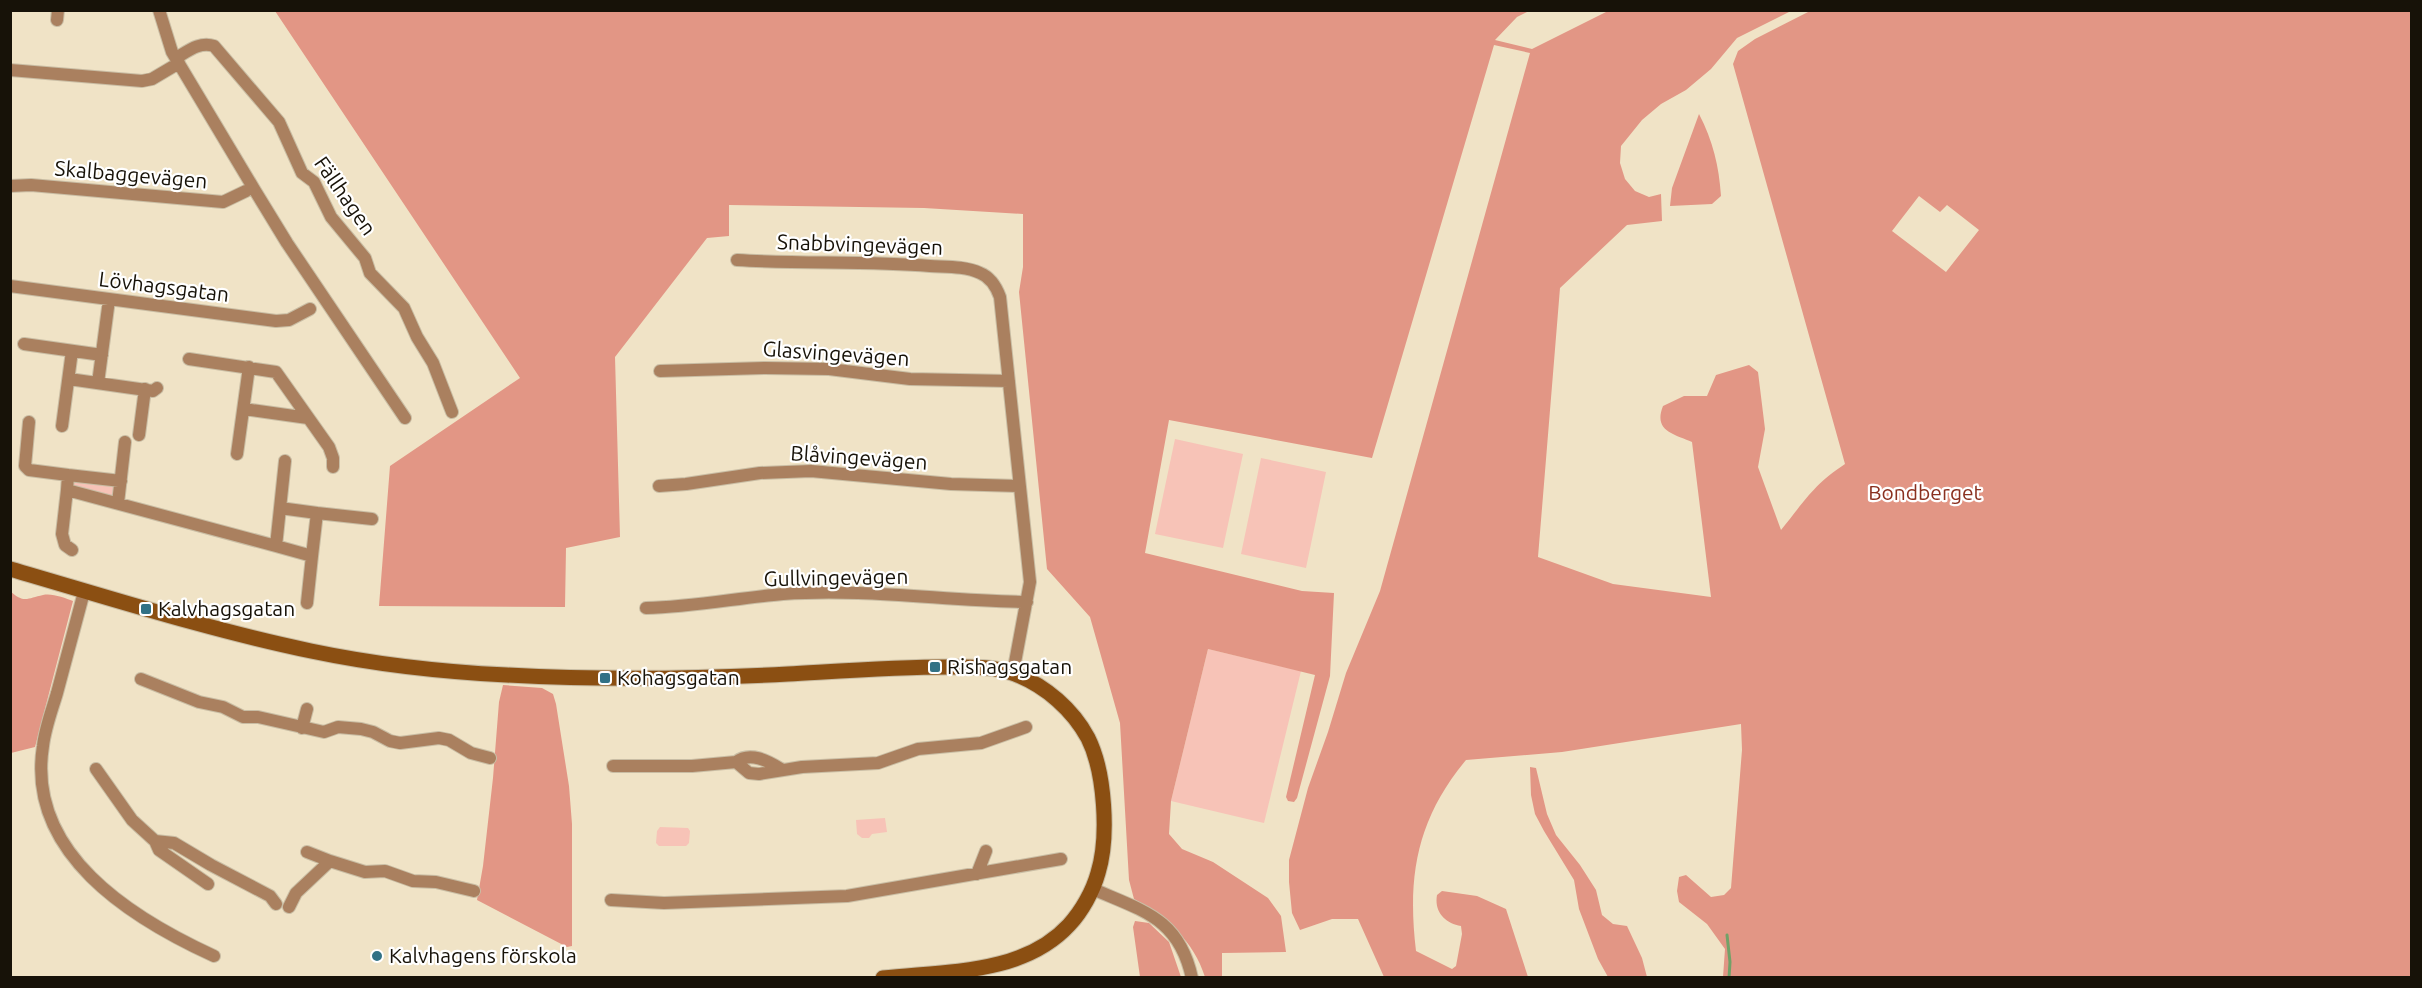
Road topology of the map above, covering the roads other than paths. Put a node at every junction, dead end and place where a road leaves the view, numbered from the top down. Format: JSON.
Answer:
{"nodes":[{"id":1,"x":159,"y":10,"type":"edge"},
{"id":2,"x":178,"y":61,"type":"junction"},
{"id":3,"x":10,"y":70,"type":"edge"},
{"id":4,"x":10,"y":186,"type":"edge"},
{"id":5,"x":246,"y":191,"type":"dead end"},
{"id":6,"x":737,"y":260,"type":"dead end"},
{"id":7,"x":10,"y":286,"type":"edge"},
{"id":8,"x":109,"y":300,"type":"junction"},
{"id":9,"x":310,"y":309,"type":"dead end"},
{"id":10,"x":24,"y":344,"type":"dead end"},
{"id":11,"x":72,"y":351,"type":"junction"},
{"id":12,"x":102,"y":355,"type":"junction"},
{"id":13,"x":189,"y":359,"type":"dead end"},
{"id":14,"x":249,"y":367,"type":"junction"},
{"id":15,"x":660,"y":371,"type":"dead end"},
{"id":16,"x":69,"y":379,"type":"junction"},
{"id":17,"x":1009,"y":381,"type":"junction"},
{"id":18,"x":98,"y":383,"type":"junction"},
{"id":19,"x":244,"y":409,"type":"junction"},
{"id":20,"x":452,"y":412,"type":"dead end"},
{"id":21,"x":308,"y":418,"type":"junction"},
{"id":22,"x":405,"y":418,"type":"dead end"},
{"id":23,"x":28,"y":422,"type":"dead end"},
{"id":24,"x":63,"y":426,"type":"dead end"},
{"id":25,"x":139,"y":435,"type":"dead end"},
{"id":26,"x":125,"y":442,"type":"dead end"},
{"id":27,"x":237,"y":454,"type":"dead end"},
{"id":28,"x":285,"y":461,"type":"dead end"},
{"id":29,"x":333,"y":467,"type":"dead end"},
{"id":30,"x":68,"y":475,"type":"junction"},
{"id":31,"x":121,"y":481,"type":"junction"},
{"id":32,"x":659,"y":486,"type":"dead end"},
{"id":33,"x":1020,"y":486,"type":"junction"},
{"id":34,"x":67,"y":490,"type":"junction"},
{"id":35,"x":118,"y":503,"type":"junction"},
{"id":36,"x":280,"y":508,"type":"junction"},
{"id":37,"x":317,"y":513,"type":"junction"},
{"id":38,"x":372,"y":519,"type":"dead end"},
{"id":39,"x":276,"y":546,"type":"junction"},
{"id":40,"x":72,"y":550,"type":"dead end"},
{"id":41,"x":312,"y":556,"type":"junction"},
{"id":42,"x":10,"y":569,"type":"edge"},
{"id":43,"x":84,"y":592,"type":"junction"},
{"id":44,"x":1027,"y":602,"type":"junction"},
{"id":45,"x":307,"y":603,"type":"dead end"},
{"id":46,"x":646,"y":608,"type":"dead end"},
{"id":47,"x":1013,"y":673,"type":"junction"},
{"id":48,"x":141,"y":679,"type":"dead end"},
{"id":49,"x":307,"y":709,"type":"dead end"},
{"id":50,"x":1026,"y":727,"type":"dead end"},
{"id":51,"x":302,"y":728,"type":"junction"},
{"id":52,"x":490,"y":758,"type":"dead end"},
{"id":53,"x":613,"y":766,"type":"dead end"},
{"id":54,"x":96,"y":769,"type":"dead end"},
{"id":55,"x":155,"y":841,"type":"junction"},
{"id":56,"x":986,"y":851,"type":"dead end"},
{"id":57,"x":308,"y":852,"type":"dead end"},
{"id":58,"x":1061,"y":859,"type":"dead end"},
{"id":59,"x":330,"y":861,"type":"junction"},
{"id":60,"x":977,"y":874,"type":"junction"},
{"id":61,"x":208,"y":884,"type":"dead end"},
{"id":62,"x":1093,"y":889,"type":"junction"},
{"id":63,"x":474,"y":891,"type":"dead end"},
{"id":64,"x":611,"y":900,"type":"dead end"},
{"id":65,"x":276,"y":904,"type":"dead end"},
{"id":66,"x":289,"y":907,"type":"dead end"},
{"id":67,"x":214,"y":956,"type":"dead end"},
{"id":68,"x":883,"y":978,"type":"edge"},
{"id":69,"x":1192,"y":978,"type":"edge"}],
"edges":[{"from":1,"to":2,"type":"street"},
{"from":2,"to":3,"type":"street","name":"Fällhagen"},
{"from":2,"to":20,"type":"street","name":"Fällhagen"},
{"from":2,"to":22,"type":"street"},
{"from":4,"to":5,"type":"street","name":"Skalbaggevägen"},
{"from":6,"to":17,"type":"street","name":"Snabbvingevägen"},
{"from":7,"to":8,"type":"street","name":"Lövhagsgatan"},
{"from":8,"to":9,"type":"street","name":"Lövhagsgatan"},
{"from":8,"to":12,"type":"street"},
{"from":10,"to":11,"type":"street"},
{"from":11,"to":12,"type":"street"},
{"from":11,"to":16,"type":"street"},
{"from":12,"to":18,"type":"street"},
{"from":13,"to":14,"type":"street"},
{"from":14,"to":19,"type":"street"},
{"from":14,"to":21,"type":"street"},
{"from":15,"to":17,"type":"street","name":"Glasvingevägen"},
{"from":16,"to":18,"type":"street"},
{"from":16,"to":24,"type":"street"},
{"from":17,"to":33,"type":"street"},
{"from":18,"to":25,"type":"street"},
{"from":19,"to":21,"type":"street"},
{"from":19,"to":27,"type":"street"},
{"from":21,"to":29,"type":"street"},
{"from":23,"to":30,"type":"street"},
{"from":26,"to":31,"type":"street"},
{"from":28,"to":36,"type":"street"},
{"from":30,"to":31,"type":"street"},
{"from":30,"to":34,"type":"street"},
{"from":31,"to":35,"type":"street"},
{"from":32,"to":33,"type":"street","name":"Blåvingevägen"},
{"from":33,"to":44,"type":"street"},
{"from":34,"to":35,"type":"street"},
{"from":34,"to":40,"type":"street"},
{"from":35,"to":39,"type":"street"},
{"from":36,"to":37,"type":"street"},
{"from":36,"to":39,"type":"street"},
{"from":37,"to":38,"type":"street"},
{"from":37,"to":41,"type":"street"},
{"from":39,"to":41,"type":"street"},
{"from":41,"to":45,"type":"street"},
{"from":42,"to":43,"type":"street"},
{"from":43,"to":47,"type":"street"},
{"from":43,"to":67,"type":"street"},
{"from":44,"to":46,"type":"street","name":"Gullvingevägen"},
{"from":44,"to":47,"type":"street"},
{"from":47,"to":62,"type":"street"},
{"from":48,"to":51,"type":"street"},
{"from":49,"to":51,"type":"street"},
{"from":50,"to":53,"type":"street"},
{"from":51,"to":52,"type":"street"},
{"from":54,"to":55,"type":"street"},
{"from":55,"to":61,"type":"street"},
{"from":55,"to":65,"type":"street"},
{"from":56,"to":60,"type":"street"},
{"from":57,"to":59,"type":"street"},
{"from":58,"to":60,"type":"street"},
{"from":59,"to":63,"type":"street"},
{"from":59,"to":66,"type":"street"},
{"from":60,"to":64,"type":"street"},
{"from":62,"to":68,"type":"street"},
{"from":62,"to":69,"type":"street"}]}
